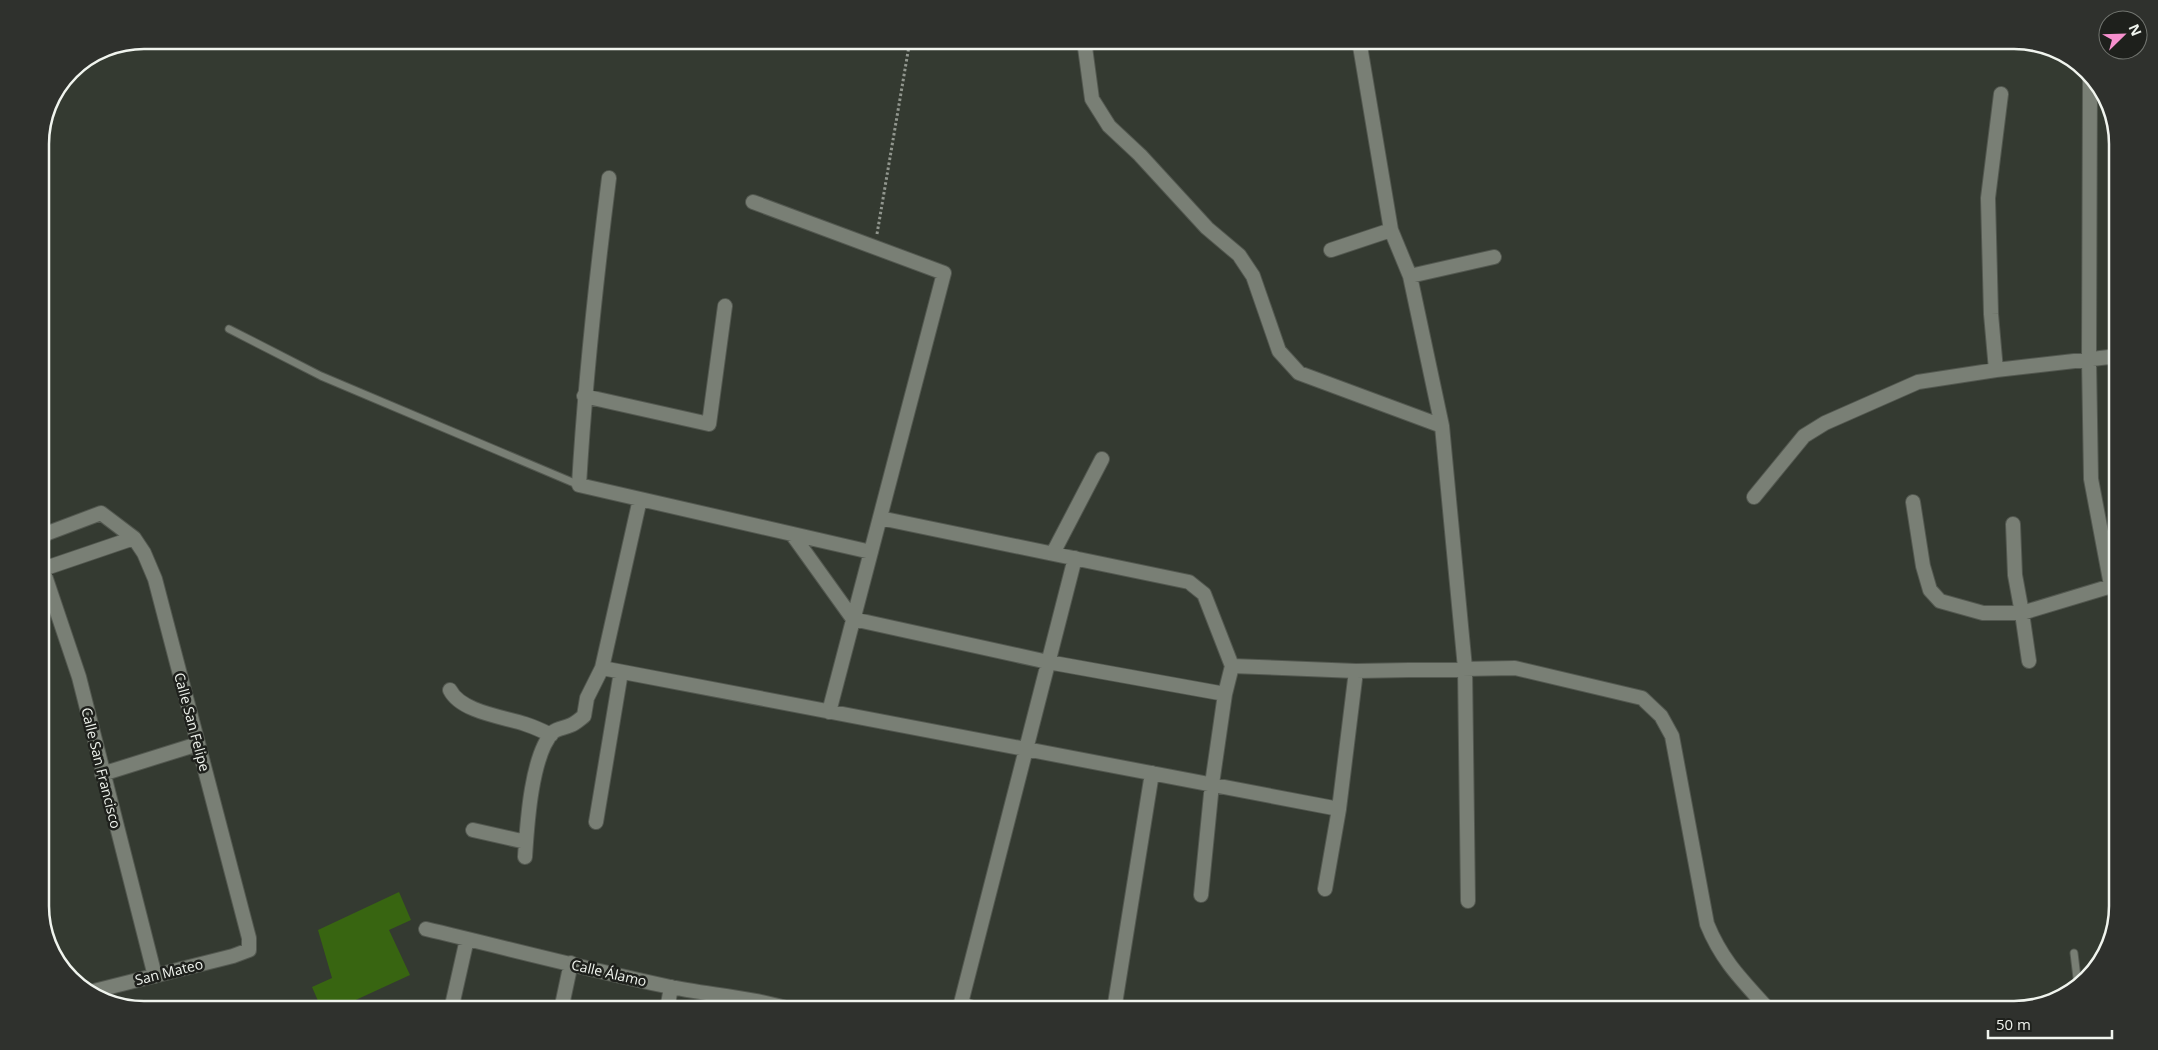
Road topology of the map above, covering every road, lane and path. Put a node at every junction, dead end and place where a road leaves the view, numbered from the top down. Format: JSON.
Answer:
{"nodes":[{"id":1,"x":908,"y":49,"type":"edge"},
{"id":2,"x":1085,"y":49,"type":"edge"},
{"id":3,"x":1361,"y":49,"type":"edge"},
{"id":4,"x":2090,"y":87,"type":"edge"},
{"id":5,"x":2001,"y":94,"type":"dead end"},
{"id":6,"x":609,"y":178,"type":"dead end"},
{"id":7,"x":753,"y":202,"type":"dead end"},
{"id":8,"x":1391,"y":230,"type":"junction"},
{"id":9,"x":874,"y":247,"type":"junction"},
{"id":10,"x":1331,"y":250,"type":"dead end"},
{"id":11,"x":1494,"y":257,"type":"dead end"},
{"id":12,"x":1410,"y":276,"type":"junction"},
{"id":13,"x":725,"y":306,"type":"dead end"},
{"id":14,"x":229,"y":329,"type":"dead end"},
{"id":15,"x":2109,"y":357,"type":"edge"},
{"id":16,"x":2089,"y":360,"type":"junction"},
{"id":17,"x":1996,"y":370,"type":"junction"},
{"id":18,"x":584,"y":396,"type":"junction"},
{"id":19,"x":1442,"y":426,"type":"junction"},
{"id":20,"x":1102,"y":460,"type":"dead end"},
{"id":21,"x":579,"y":485,"type":"junction"},
{"id":22,"x":1754,"y":497,"type":"dead end"},
{"id":23,"x":640,"y":499,"type":"junction"},
{"id":24,"x":1913,"y":502,"type":"dead end"},
{"id":25,"x":880,"y":518,"type":"junction"},
{"id":26,"x":2013,"y":524,"type":"dead end"},
{"id":27,"x":49,"y":532,"type":"edge"},
{"id":28,"x":792,"y":534,"type":"junction"},
{"id":29,"x":134,"y":538,"type":"junction"},
{"id":30,"x":871,"y":552,"type":"junction"},
{"id":31,"x":1053,"y":553,"type":"junction"},
{"id":32,"x":1075,"y":558,"type":"junction"},
{"id":33,"x":2109,"y":561,"type":"edge"},
{"id":34,"x":49,"y":565,"type":"edge"},
{"id":35,"x":2109,"y":586,"type":"edge"},
{"id":36,"x":49,"y":590,"type":"edge"},
{"id":37,"x":2022,"y":613,"type":"junction"},
{"id":38,"x":853,"y":619,"type":"junction"},
{"id":39,"x":2029,"y":661,"type":"dead end"},
{"id":40,"x":1048,"y":662,"type":"junction"},
{"id":41,"x":1232,"y":666,"type":"junction"},
{"id":42,"x":602,"y":668,"type":"junction"},
{"id":43,"x":1465,"y":668,"type":"junction"},
{"id":44,"x":1356,"y":671,"type":"junction"},
{"id":45,"x":622,"y":672,"type":"junction"},
{"id":46,"x":450,"y":690,"type":"dead end"},
{"id":47,"x":1225,"y":694,"type":"junction"},
{"id":48,"x":829,"y":712,"type":"junction"},
{"id":49,"x":551,"y":735,"type":"junction"},
{"id":50,"x":198,"y":744,"type":"junction"},
{"id":51,"x":1026,"y":750,"type":"junction"},
{"id":52,"x":1152,"y":773,"type":"junction"},
{"id":53,"x":102,"y":774,"type":"junction"},
{"id":54,"x":1212,"y":784,"type":"junction"},
{"id":55,"x":1339,"y":809,"type":"junction"},
{"id":56,"x":596,"y":822,"type":"dead end"},
{"id":57,"x":473,"y":830,"type":"dead end"},
{"id":58,"x":526,"y":842,"type":"junction"},
{"id":59,"x":525,"y":857,"type":"dead end"},
{"id":60,"x":1325,"y":889,"type":"dead end"},
{"id":61,"x":1201,"y":896,"type":"dead end"},
{"id":62,"x":1468,"y":901,"type":"dead end"},
{"id":63,"x":426,"y":929,"type":"dead end"},
{"id":64,"x":467,"y":939,"type":"junction"},
{"id":65,"x":248,"y":950,"type":"joint"},
{"id":66,"x":2074,"y":952,"type":"dead end"},
{"id":67,"x":571,"y":963,"type":"junction"},
{"id":68,"x":155,"y":976,"type":"junction"},
{"id":69,"x":2077,"y":978,"type":"edge"},
{"id":70,"x":671,"y":987,"type":"junction"},
{"id":71,"x":100,"y":990,"type":"edge"},
{"id":72,"x":453,"y":1001,"type":"edge"},
{"id":73,"x":563,"y":1001,"type":"edge"},
{"id":74,"x":669,"y":1001,"type":"edge"},
{"id":75,"x":744,"y":1001,"type":"edge"},
{"id":76,"x":962,"y":1001,"type":"edge"},
{"id":77,"x":1115,"y":1001,"type":"edge"},
{"id":78,"x":1761,"y":1001,"type":"edge"}],
"edges":[{"from":1,"to":9,"type":"path"},
{"from":2,"to":19,"type":"street"},
{"from":3,"to":8,"type":"street"},
{"from":4,"to":16,"type":"street"},
{"from":5,"to":17,"type":"street"},
{"from":6,"to":18,"type":"street"},
{"from":7,"to":9,"type":"street"},
{"from":8,"to":10,"type":"street"},
{"from":8,"to":12,"type":"street"},
{"from":9,"to":25,"type":"street"},
{"from":11,"to":12,"type":"street"},
{"from":12,"to":19,"type":"street"},
{"from":13,"to":18,"type":"street"},
{"from":14,"to":21,"type":"lane"},
{"from":15,"to":16,"type":"street"},
{"from":16,"to":17,"type":"street"},
{"from":16,"to":33,"type":"street"},
{"from":17,"to":22,"type":"street"},
{"from":18,"to":21,"type":"street"},
{"from":19,"to":43,"type":"street"},
{"from":20,"to":31,"type":"street"},
{"from":21,"to":23,"type":"street"},
{"from":23,"to":28,"type":"street"},
{"from":23,"to":42,"type":"street"},
{"from":24,"to":37,"type":"street"},
{"from":25,"to":30,"type":"street"},
{"from":25,"to":31,"type":"street"},
{"from":26,"to":37,"type":"street"},
{"from":27,"to":29,"type":"street","name":"Calle San Felipe"},
{"from":28,"to":30,"type":"street"},
{"from":28,"to":38,"type":"street"},
{"from":29,"to":34,"type":"street"},
{"from":29,"to":50,"type":"street","name":"Calle San Felipe"},
{"from":30,"to":38,"type":"street"},
{"from":31,"to":32,"type":"street"},
{"from":32,"to":40,"type":"street"},
{"from":32,"to":41,"type":"street"},
{"from":35,"to":37,"type":"street"},
{"from":36,"to":53,"type":"street","name":"Calle San Francisco"},
{"from":37,"to":39,"type":"street"},
{"from":38,"to":40,"type":"street"},
{"from":38,"to":48,"type":"street"},
{"from":40,"to":47,"type":"street"},
{"from":40,"to":51,"type":"street"},
{"from":41,"to":44,"type":"street"},
{"from":41,"to":47,"type":"street"},
{"from":42,"to":45,"type":"street"},
{"from":42,"to":49,"type":"street"},
{"from":43,"to":44,"type":"street"},
{"from":43,"to":62,"type":"street"},
{"from":43,"to":78,"type":"street"},
{"from":44,"to":55,"type":"street"},
{"from":45,"to":48,"type":"street"},
{"from":45,"to":56,"type":"street"},
{"from":46,"to":49,"type":"street"},
{"from":47,"to":54,"type":"street"},
{"from":48,"to":51,"type":"street"},
{"from":49,"to":58,"type":"street"},
{"from":50,"to":53,"type":"street"},
{"from":50,"to":65,"type":"street","name":"Calle San Felipe"},
{"from":51,"to":52,"type":"street"},
{"from":51,"to":76,"type":"street"},
{"from":52,"to":54,"type":"street"},
{"from":52,"to":77,"type":"street"},
{"from":53,"to":68,"type":"street","name":"Calle San Francisco"},
{"from":54,"to":55,"type":"street"},
{"from":54,"to":61,"type":"street"},
{"from":55,"to":60,"type":"street"},
{"from":57,"to":58,"type":"street"},
{"from":58,"to":59,"type":"street"},
{"from":63,"to":64,"type":"street","name":"Calle Álamo"},
{"from":64,"to":67,"type":"street","name":"Calle Álamo"},
{"from":64,"to":72,"type":"street"},
{"from":65,"to":68,"type":"street","name":"San Mateo"},
{"from":66,"to":69,"type":"lane"},
{"from":67,"to":70,"type":"street","name":"Calle Álamo"},
{"from":67,"to":73,"type":"street"},
{"from":68,"to":71,"type":"street","name":"San Mateo"},
{"from":70,"to":74,"type":"street"},
{"from":70,"to":75,"type":"street","name":"Calle Álamo"}]}
